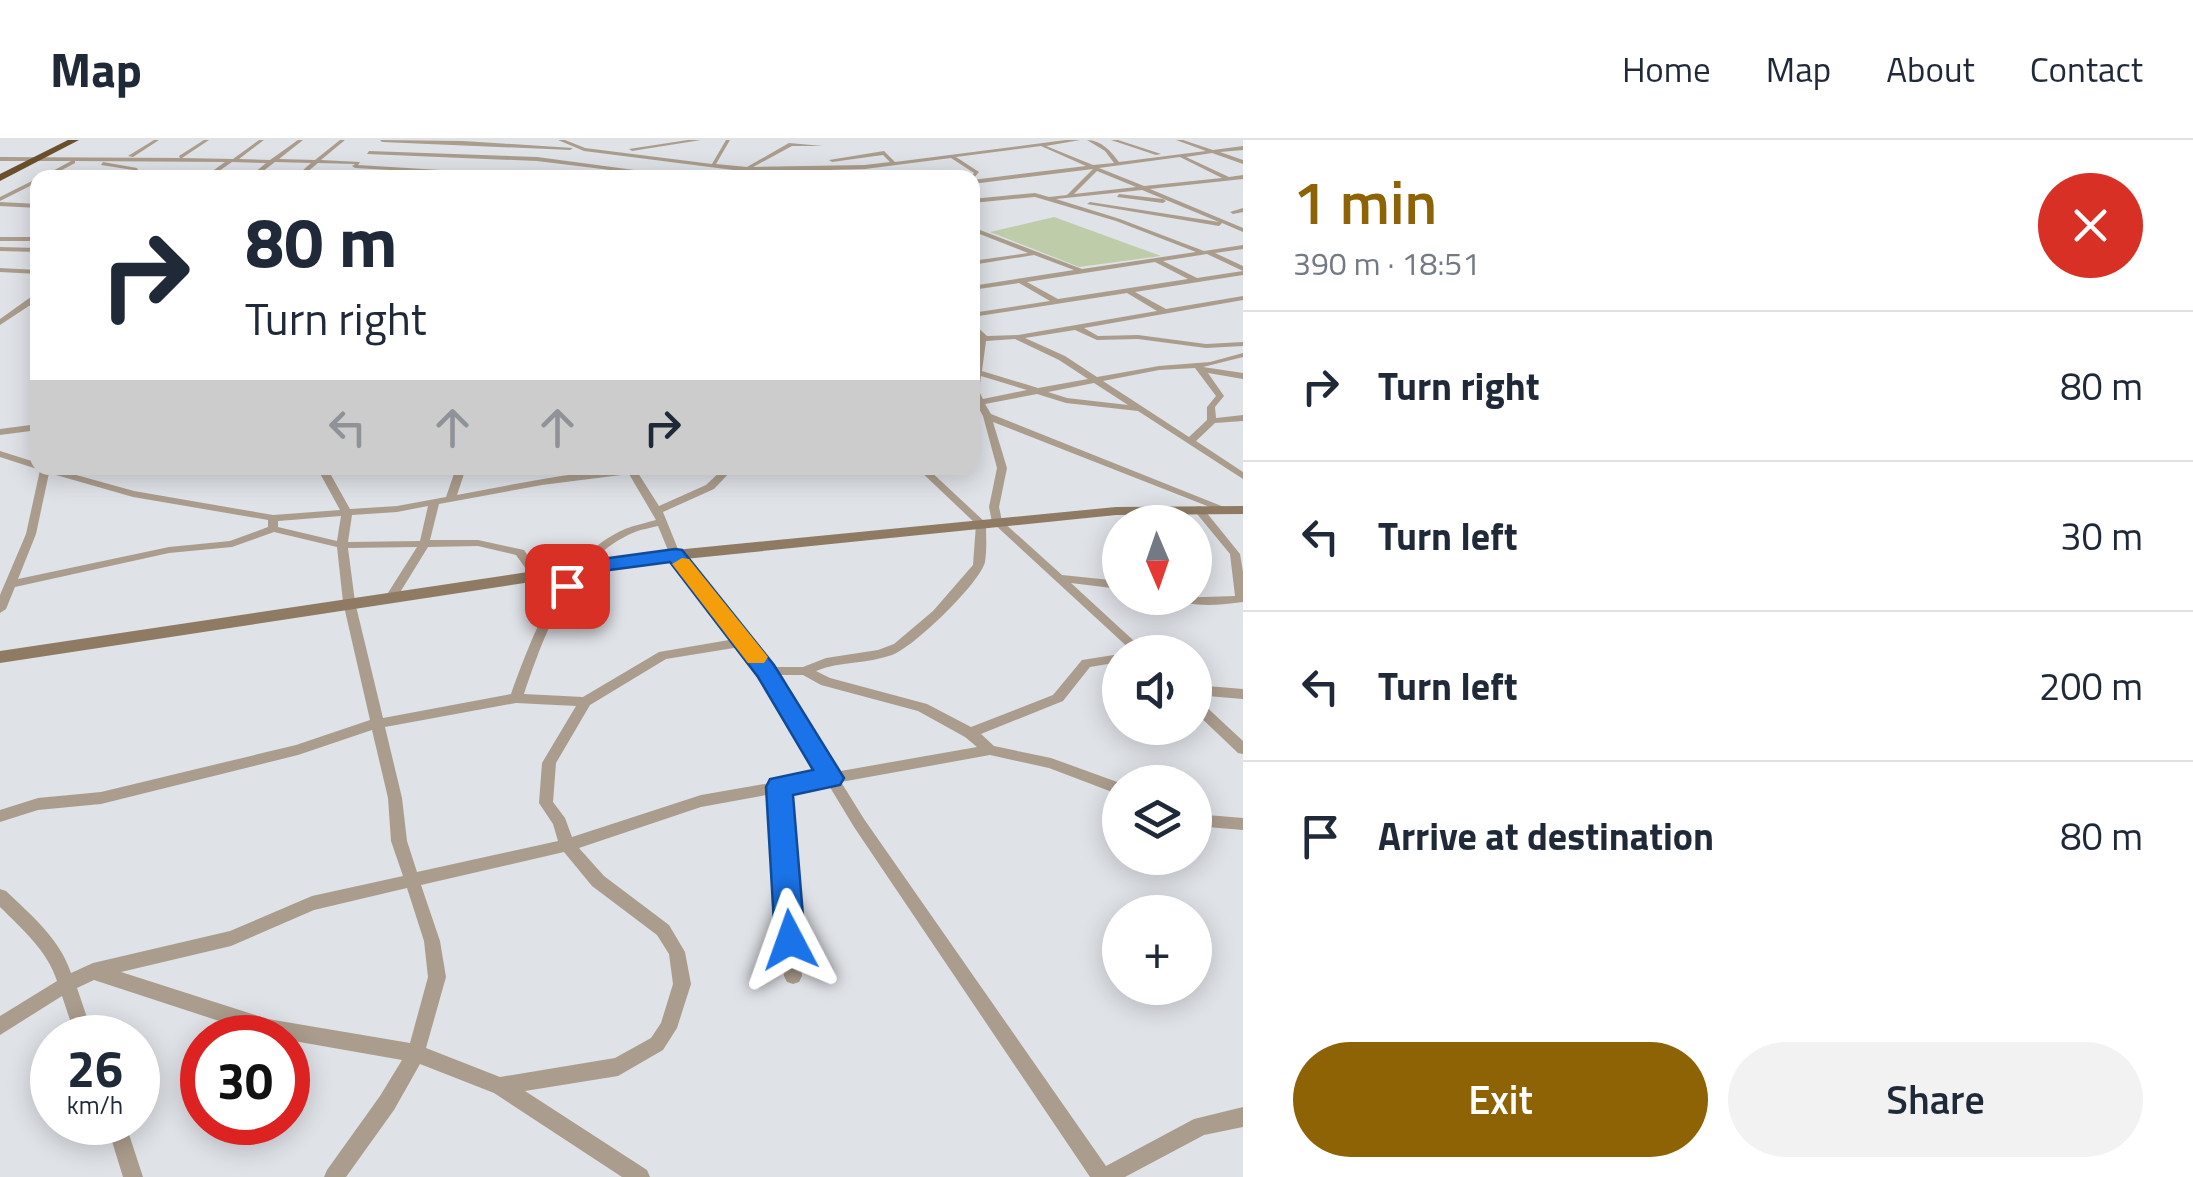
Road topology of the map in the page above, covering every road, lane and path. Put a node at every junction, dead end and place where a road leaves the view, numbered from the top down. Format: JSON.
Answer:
{"nodes":[{"id":1,"x":75,"y":140,"type":"edge"},
{"id":2,"x":157,"y":140,"type":"edge"},
{"id":3,"x":208,"y":140,"type":"edge"},
{"id":4,"x":262,"y":140,"type":"edge"},
{"id":5,"x":300,"y":140,"type":"edge"},
{"id":6,"x":342,"y":140,"type":"edge"},
{"id":7,"x":383,"y":140,"type":"edge"},
{"id":8,"x":560,"y":140,"type":"edge"},
{"id":9,"x":728,"y":140,"type":"edge"},
{"id":10,"x":1078,"y":140,"type":"edge"},
{"id":11,"x":1089,"y":140,"type":"edge"},
{"id":12,"x":1113,"y":140,"type":"edge"},
{"id":13,"x":1178,"y":140,"type":"edge"},
{"id":14,"x":463,"y":142,"type":"edge"},
{"id":15,"x":818,"y":143,"type":"edge"},
{"id":16,"x":1048,"y":143,"type":"edge"},
{"id":17,"x":1156,"y":144,"type":"dead end"},
{"id":18,"x":701,"y":145,"type":"edge"},
{"id":19,"x":1243,"y":148,"type":"edge"},
{"id":20,"x":584,"y":149,"type":"junction"},
{"id":21,"x":616,"y":152,"type":"junction"},
{"id":22,"x":1210,"y":152,"type":"junction"},
{"id":23,"x":369,"y":153,"type":"junction"},
{"id":24,"x":1178,"y":155,"type":"junction"},
{"id":25,"x":451,"y":156,"type":"junction"},
{"id":26,"x":952,"y":156,"type":"junction"},
{"id":27,"x":1162,"y":156,"type":"junction"},
{"id":28,"x":129,"y":157,"type":"junction"},
{"id":29,"x":179,"y":158,"type":"junction"},
{"id":30,"x":0,"y":159,"type":"edge"},
{"id":31,"x":20,"y":159,"type":"junction"},
{"id":32,"x":37,"y":160,"type":"junction"},
{"id":33,"x":232,"y":160,"type":"junction"},
{"id":34,"x":832,"y":160,"type":"junction"},
{"id":35,"x":272,"y":161,"type":"junction"},
{"id":36,"x":73,"y":162,"type":"junction"},
{"id":37,"x":316,"y":162,"type":"junction"},
{"id":38,"x":566,"y":162,"type":"junction"},
{"id":39,"x":1116,"y":162,"type":"junction"},
{"id":40,"x":1243,"y":162,"type":"edge"},
{"id":41,"x":708,"y":163,"type":"junction"},
{"id":42,"x":892,"y":163,"type":"junction"},
{"id":43,"x":357,"y":165,"type":"junction"},
{"id":44,"x":1091,"y":168,"type":"junction"},
{"id":45,"x":0,"y":169,"type":"edge"},
{"id":46,"x":744,"y":169,"type":"junction"},
{"id":47,"x":57,"y":170,"type":"edge"},
{"id":48,"x":137,"y":170,"type":"edge"},
{"id":49,"x":218,"y":170,"type":"edge"},
{"id":50,"x":260,"y":170,"type":"edge"},
{"id":51,"x":306,"y":170,"type":"edge"},
{"id":52,"x":352,"y":170,"type":"edge"},
{"id":53,"x":438,"y":170,"type":"joint"},
{"id":54,"x":555,"y":170,"type":"edge"},
{"id":55,"x":631,"y":170,"type":"edge"},
{"id":56,"x":698,"y":170,"type":"edge"},
{"id":57,"x":749,"y":170,"type":"edge"},
{"id":58,"x":763,"y":170,"type":"edge"},
{"id":59,"x":838,"y":170,"type":"edge"},
{"id":60,"x":856,"y":170,"type":"edge"},
{"id":61,"x":973,"y":170,"type":"edge"},
{"id":62,"x":0,"y":178,"type":"edge"},
{"id":63,"x":980,"y":179,"type":"edge"},
{"id":64,"x":1228,"y":179,"type":"junction"},
{"id":65,"x":1243,"y":181,"type":"edge"},
{"id":66,"x":30,"y":185,"type":"edge"},
{"id":67,"x":1144,"y":188,"type":"junction"},
{"id":68,"x":1102,"y":193,"type":"junction"},
{"id":69,"x":1069,"y":196,"type":"junction"},
{"id":70,"x":1050,"y":198,"type":"junction"},
{"id":71,"x":980,"y":199,"type":"edge"},
{"id":72,"x":0,"y":202,"type":"edge"},
{"id":73,"x":1177,"y":202,"type":"junction"},
{"id":74,"x":30,"y":205,"type":"edge"},
{"id":75,"x":1243,"y":210,"type":"edge"},
{"id":76,"x":1233,"y":212,"type":"dead end"},
{"id":77,"x":1234,"y":226,"type":"junction"},
{"id":78,"x":1243,"y":230,"type":"edge"},
{"id":79,"x":980,"y":232,"type":"edge"},
{"id":80,"x":994,"y":238,"type":"junction"},
{"id":81,"x":0,"y":239,"type":"edge"},
{"id":82,"x":30,"y":239,"type":"edge"},
{"id":83,"x":980,"y":240,"type":"edge"},
{"id":84,"x":1243,"y":247,"type":"edge"},
{"id":85,"x":0,"y":249,"type":"edge"},
{"id":86,"x":30,"y":250,"type":"edge"},
{"id":87,"x":1035,"y":253,"type":"junction"},
{"id":88,"x":1206,"y":253,"type":"junction"},
{"id":89,"x":1157,"y":260,"type":"junction"},
{"id":90,"x":980,"y":261,"type":"edge"},
{"id":91,"x":0,"y":270,"type":"edge"},
{"id":92,"x":1081,"y":271,"type":"junction"},
{"id":93,"x":1243,"y":271,"type":"edge"},
{"id":94,"x":30,"y":272,"type":"edge"},
{"id":95,"x":1195,"y":280,"type":"junction"},
{"id":96,"x":1021,"y":281,"type":"junction"},
{"id":97,"x":980,"y":287,"type":"edge"},
{"id":98,"x":1128,"y":290,"type":"junction"},
{"id":99,"x":1243,"y":298,"type":"edge"},
{"id":100,"x":30,"y":301,"type":"edge"},
{"id":101,"x":1057,"y":302,"type":"junction"},
{"id":102,"x":1165,"y":312,"type":"junction"},
{"id":103,"x":980,"y":314,"type":"edge"},
{"id":104,"x":0,"y":322,"type":"edge"},
{"id":105,"x":980,"y":327,"type":"edge"},
{"id":106,"x":1076,"y":327,"type":"junction"},
{"id":107,"x":1012,"y":337,"type":"junction"},
{"id":108,"x":980,"y":338,"type":"edge"},
{"id":109,"x":1243,"y":344,"type":"edge"},
{"id":110,"x":1241,"y":358,"type":"edge"},
{"id":111,"x":1198,"y":368,"type":"junction"},
{"id":112,"x":980,"y":373,"type":"edge"},
{"id":113,"x":1243,"y":376,"type":"edge"},
{"id":114,"x":1099,"y":380,"type":"junction"},
{"id":115,"x":1039,"y":392,"type":"junction"},
{"id":116,"x":980,"y":401,"type":"edge"},
{"id":117,"x":980,"y":407,"type":"edge"},
{"id":118,"x":1142,"y":409,"type":"junction"},
{"id":119,"x":987,"y":416,"type":"junction"},
{"id":120,"x":1243,"y":418,"type":"edge"},
{"id":121,"x":1212,"y":421,"type":"junction"},
{"id":122,"x":1229,"y":422,"type":"junction"},
{"id":123,"x":1243,"y":426,"type":"edge"},
{"id":124,"x":30,"y":428,"type":"edge"},
{"id":125,"x":0,"y":432,"type":"edge"},
{"id":126,"x":1190,"y":441,"type":"junction"},
{"id":127,"x":0,"y":454,"type":"edge"},
{"id":128,"x":30,"y":464,"type":"edge"},
{"id":129,"x":40,"y":475,"type":"edge"},
{"id":130,"x":66,"y":475,"type":"edge"},
{"id":131,"x":326,"y":475,"type":"edge"},
{"id":132,"x":459,"y":475,"type":"edge"},
{"id":133,"x":588,"y":475,"type":"edge"},
{"id":134,"x":635,"y":475,"type":"edge"},
{"id":135,"x":722,"y":475,"type":"edge"},
{"id":136,"x":931,"y":475,"type":"edge"},
{"id":137,"x":1243,"y":476,"type":"edge"},
{"id":138,"x":451,"y":497,"type":"junction"},
{"id":139,"x":434,"y":502,"type":"junction"},
{"id":140,"x":1212,"y":509,"type":"edge"},
{"id":141,"x":1224,"y":509,"type":"junction"},
{"id":142,"x":1243,"y":510,"type":"edge"},
{"id":143,"x":1102,"y":512,"type":"edge"},
{"id":144,"x":348,"y":514,"type":"junction"},
{"id":145,"x":659,"y":516,"type":"junction"},
{"id":146,"x":273,"y":523,"type":"junction"},
{"id":147,"x":989,"y":523,"type":"junction"},
{"id":148,"x":1212,"y":526,"type":"edge"},
{"id":149,"x":342,"y":545,"type":"junction"},
{"id":150,"x":424,"y":545,"type":"junction"},
{"id":151,"x":675,"y":555,"type":"junction"},
{"id":152,"x":580,"y":568,"type":"junction"},
{"id":153,"x":536,"y":574,"type":"junction"},
{"id":154,"x":1058,"y":578,"type":"junction"},
{"id":155,"x":1102,"y":583,"type":"edge"},
{"id":156,"x":10,"y":584,"type":"junction"},
{"id":157,"x":392,"y":596,"type":"junction"},
{"id":158,"x":1212,"y":600,"type":"edge"},
{"id":159,"x":1241,"y":601,"type":"edge"},
{"id":160,"x":350,"y":602,"type":"junction"},
{"id":161,"x":0,"y":609,"type":"edge"},
{"id":162,"x":1121,"y":635,"type":"edge"},
{"id":163,"x":744,"y":642,"type":"junction"},
{"id":164,"x":0,"y":657,"type":"edge"},
{"id":165,"x":1102,"y":661,"type":"edge"},
{"id":166,"x":805,"y":670,"type":"junction"},
{"id":167,"x":766,"y":671,"type":"junction"},
{"id":168,"x":1212,"y":691,"type":"edge"},
{"id":169,"x":1243,"y":694,"type":"edge"},
{"id":170,"x":516,"y":698,"type":"junction"},
{"id":171,"x":585,"y":702,"type":"junction"},
{"id":172,"x":1212,"y":720,"type":"edge"},
{"id":173,"x":376,"y":726,"type":"junction"},
{"id":174,"x":970,"y":732,"type":"junction"},
{"id":175,"x":1243,"y":748,"type":"edge"},
{"id":176,"x":990,"y":750,"type":"junction"},
{"id":177,"x":831,"y":778,"type":"junction"},
{"id":178,"x":1102,"y":783,"type":"edge"},
{"id":179,"x":779,"y":787,"type":"junction"},
{"id":180,"x":0,"y":816,"type":"edge"},
{"id":181,"x":1212,"y":821,"type":"edge"},
{"id":182,"x":1243,"y":824,"type":"edge"},
{"id":183,"x":568,"y":845,"type":"junction"},
{"id":184,"x":410,"y":878,"type":"junction"},
{"id":185,"x":0,"y":896,"type":"edge"},
{"id":186,"x":93,"y":972,"type":"junction"},
{"id":187,"x":792,"y":976,"type":"dead end"},
{"id":188,"x":69,"y":982,"type":"junction"},
{"id":189,"x":78,"y":1015,"type":"edge"},
{"id":190,"x":0,"y":1026,"type":"edge"},
{"id":191,"x":416,"y":1052,"type":"junction"},
{"id":192,"x":500,"y":1086,"type":"junction"},
{"id":193,"x":1243,"y":1116,"type":"edge"},
{"id":194,"x":123,"y":1145,"type":"edge"},
{"id":195,"x":133,"y":1177,"type":"edge"},
{"id":196,"x":334,"y":1177,"type":"edge"},
{"id":197,"x":640,"y":1177,"type":"edge"},
{"id":198,"x":1103,"y":1177,"type":"edge"}],
"edges":[{"from":1,"to":32,"type":"highway"},
{"from":2,"to":28,"type":"street"},
{"from":3,"to":29,"type":"street"},
{"from":4,"to":33,"type":"street"},
{"from":5,"to":35,"type":"street"},
{"from":6,"to":37,"type":"street"},
{"from":7,"to":14,"type":"street"},
{"from":7,"to":23,"type":"street"},
{"from":8,"to":20,"type":"street"},
{"from":9,"to":41,"type":"street"},
{"from":10,"to":16,"type":"street"},
{"from":11,"to":39,"type":"street"},
{"from":12,"to":27,"type":"street"},
{"from":13,"to":22,"type":"street"},
{"from":14,"to":20,"type":"street"},
{"from":14,"to":25,"type":"street"},
{"from":15,"to":34,"type":"street"},
{"from":15,"to":46,"type":"street"},
{"from":16,"to":26,"type":"street"},
{"from":16,"to":44,"type":"street"},
{"from":17,"to":27,"type":"street"},
{"from":18,"to":21,"type":"street"},
{"from":18,"to":41,"type":"street"},
{"from":19,"to":22,"type":"street"},
{"from":20,"to":21,"type":"street"},
{"from":20,"to":38,"type":"street"},
{"from":21,"to":41,"type":"street"},
{"from":22,"to":24,"type":"street"},
{"from":22,"to":40,"type":"street"},
{"from":23,"to":25,"type":"street"},
{"from":23,"to":43,"type":"street"},
{"from":24,"to":27,"type":"street"},
{"from":24,"to":64,"type":"street"},
{"from":25,"to":38,"type":"street"},
{"from":25,"to":53,"type":"street"},
{"from":26,"to":42,"type":"street"},
{"from":26,"to":61,"type":"street"},
{"from":27,"to":39,"type":"street"},
{"from":28,"to":29,"type":"street"},
{"from":28,"to":36,"type":"street"},
{"from":29,"to":33,"type":"street"},
{"from":30,"to":31,"type":"street"},
{"from":31,"to":32,"type":"street"},
{"from":31,"to":45,"type":"street"},
{"from":32,"to":36,"type":"street"},
{"from":32,"to":62,"type":"highway"},
{"from":33,"to":35,"type":"street"},
{"from":33,"to":49,"type":"street"},
{"from":34,"to":42,"type":"street"},
{"from":34,"to":59,"type":"street"},
{"from":35,"to":37,"type":"street"},
{"from":35,"to":50,"type":"street"},
{"from":36,"to":47,"type":"street"},
{"from":36,"to":48,"type":"street"},
{"from":37,"to":43,"type":"street"},
{"from":37,"to":51,"type":"street"},
{"from":38,"to":54,"type":"street"},
{"from":38,"to":55,"type":"street"},
{"from":39,"to":44,"type":"street"},
{"from":41,"to":46,"type":"street"},
{"from":41,"to":56,"type":"street"},
{"from":42,"to":60,"type":"street"},
{"from":43,"to":52,"type":"street"},
{"from":43,"to":53,"type":"street"},
{"from":44,"to":63,"type":"street"},
{"from":44,"to":67,"type":"street"},
{"from":44,"to":69,"type":"street"},
{"from":46,"to":57,"type":"street"},
{"from":46,"to":58,"type":"street"},
{"from":64,"to":65,"type":"street"},
{"from":64,"to":67,"type":"street"},
{"from":66,"to":72,"type":"street"},
{"from":67,"to":68,"type":"street"},
{"from":67,"to":73,"type":"street"},
{"from":68,"to":69,"type":"street"},
{"from":68,"to":73,"type":"street"},
{"from":69,"to":70,"type":"street"},
{"from":70,"to":71,"type":"street"},
{"from":70,"to":77,"type":"street"},
{"from":70,"to":88,"type":"street"},
{"from":72,"to":74,"type":"street"},
{"from":73,"to":77,"type":"street"},
{"from":75,"to":76,"type":"street"},
{"from":77,"to":78,"type":"street"},
{"from":79,"to":80,"type":"street"},
{"from":80,"to":83,"type":"street"},
{"from":80,"to":87,"type":"street"},
{"from":81,"to":82,"type":"street"},
{"from":84,"to":88,"type":"street"},
{"from":85,"to":86,"type":"street"},
{"from":87,"to":90,"type":"street"},
{"from":87,"to":92,"type":"street"},
{"from":88,"to":89,"type":"street"},
{"from":88,"to":93,"type":"street"},
{"from":89,"to":92,"type":"street"},
{"from":89,"to":95,"type":"street"},
{"from":91,"to":94,"type":"street"},
{"from":92,"to":96,"type":"street"},
{"from":93,"to":95,"type":"street"},
{"from":95,"to":98,"type":"street"},
{"from":96,"to":97,"type":"street"},
{"from":96,"to":101,"type":"street"},
{"from":98,"to":101,"type":"street"},
{"from":98,"to":102,"type":"street"},
{"from":99,"to":102,"type":"street"},
{"from":100,"to":104,"type":"street"},
{"from":101,"to":103,"type":"street"},
{"from":102,"to":106,"type":"street"},
{"from":105,"to":107,"type":"street"},
{"from":106,"to":107,"type":"street"},
{"from":106,"to":109,"type":"street"},
{"from":107,"to":108,"type":"street"},
{"from":107,"to":114,"type":"street"},
{"from":110,"to":111,"type":"street"},
{"from":111,"to":113,"type":"street"},
{"from":111,"to":114,"type":"street"},
{"from":111,"to":121,"type":"street"},
{"from":112,"to":115,"type":"street"},
{"from":114,"to":115,"type":"street"},
{"from":114,"to":118,"type":"street"},
{"from":115,"to":116,"type":"street"},
{"from":115,"to":118,"type":"street"},
{"from":117,"to":119,"type":"street"},
{"from":118,"to":126,"type":"street"},
{"from":119,"to":141,"type":"street"},
{"from":119,"to":147,"type":"street"},
{"from":120,"to":122,"type":"street"},
{"from":121,"to":122,"type":"street"},
{"from":121,"to":126,"type":"street"},
{"from":122,"to":123,"type":"street"},
{"from":124,"to":125,"type":"street"},
{"from":126,"to":137,"type":"street"},
{"from":127,"to":128,"type":"street"},
{"from":129,"to":156,"type":"street"},
{"from":130,"to":146,"type":"street"},
{"from":131,"to":144,"type":"street"},
{"from":132,"to":138,"type":"street"},
{"from":133,"to":138,"type":"street"},
{"from":134,"to":145,"type":"street"},
{"from":135,"to":145,"type":"street"},
{"from":136,"to":147,"type":"street"},
{"from":138,"to":139,"type":"street"},
{"from":139,"to":144,"type":"street"},
{"from":139,"to":150,"type":"street"},
{"from":140,"to":141,"type":"street"},
{"from":141,"to":142,"type":"street"},
{"from":143,"to":147,"type":"street"},
{"from":144,"to":146,"type":"street"},
{"from":144,"to":149,"type":"street"},
{"from":145,"to":151,"type":"street"},
{"from":145,"to":152,"type":"street"},
{"from":146,"to":149,"type":"street"},
{"from":146,"to":156,"type":"street"},
{"from":147,"to":151,"type":"street"},
{"from":147,"to":154,"type":"street"},
{"from":147,"to":166,"type":"street"},
{"from":148,"to":159,"type":"street"},
{"from":149,"to":150,"type":"street"},
{"from":149,"to":160,"type":"street"},
{"from":150,"to":153,"type":"street"},
{"from":150,"to":157,"type":"street"},
{"from":151,"to":152,"type":"street"},
{"from":151,"to":163,"type":"street"},
{"from":152,"to":153,"type":"street"},
{"from":152,"to":170,"type":"street"},
{"from":153,"to":157,"type":"street"},
{"from":154,"to":155,"type":"street"},
{"from":154,"to":162,"type":"street"},
{"from":156,"to":161,"type":"street"},
{"from":157,"to":160,"type":"street"},
{"from":158,"to":159,"type":"street"},
{"from":160,"to":164,"type":"street"},
{"from":160,"to":173,"type":"street"},
{"from":163,"to":167,"type":"street"},
{"from":163,"to":171,"type":"street"},
{"from":165,"to":174,"type":"street"},
{"from":166,"to":167,"type":"street"},
{"from":166,"to":174,"type":"street"},
{"from":167,"to":177,"type":"street"},
{"from":168,"to":169,"type":"street"},
{"from":170,"to":171,"type":"street"},
{"from":170,"to":173,"type":"street"},
{"from":171,"to":183,"type":"street"},
{"from":172,"to":175,"type":"street"},
{"from":173,"to":180,"type":"street"},
{"from":173,"to":184,"type":"street"},
{"from":174,"to":176,"type":"street"},
{"from":176,"to":177,"type":"street"},
{"from":176,"to":178,"type":"street"},
{"from":177,"to":179,"type":"street"},
{"from":177,"to":198,"type":"street"},
{"from":179,"to":183,"type":"street"},
{"from":179,"to":187,"type":"street"},
{"from":181,"to":182,"type":"street"},
{"from":183,"to":184,"type":"street"},
{"from":183,"to":192,"type":"street"},
{"from":184,"to":186,"type":"street"},
{"from":184,"to":191,"type":"street"},
{"from":185,"to":188,"type":"street"},
{"from":186,"to":188,"type":"street"},
{"from":186,"to":191,"type":"street"},
{"from":188,"to":189,"type":"street"},
{"from":188,"to":190,"type":"street"},
{"from":191,"to":192,"type":"street"},
{"from":191,"to":196,"type":"street"},
{"from":192,"to":197,"type":"street"},
{"from":193,"to":198,"type":"street"},
{"from":194,"to":195,"type":"street"}]}
